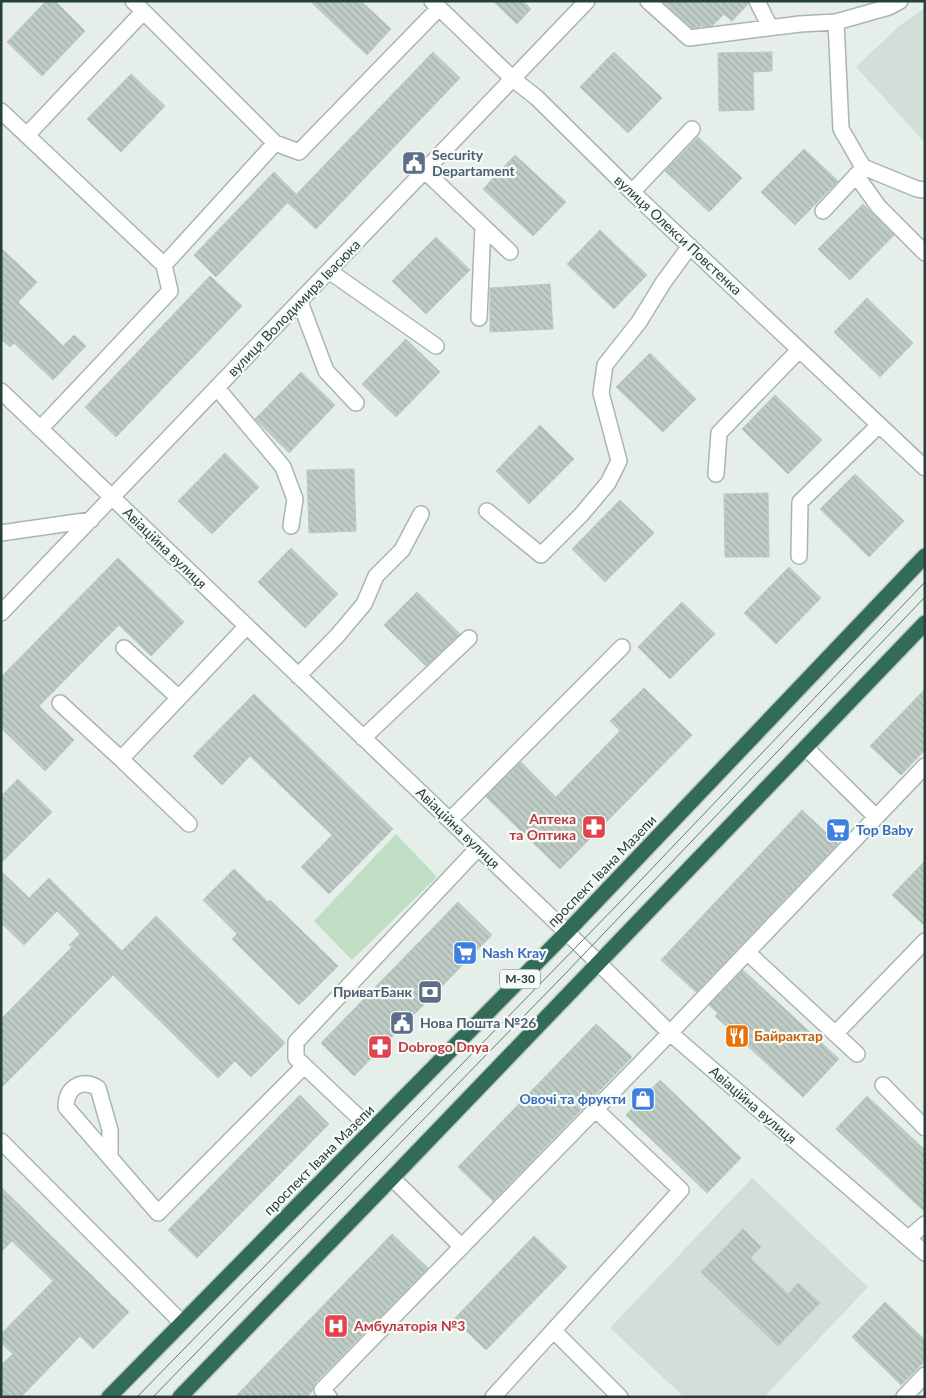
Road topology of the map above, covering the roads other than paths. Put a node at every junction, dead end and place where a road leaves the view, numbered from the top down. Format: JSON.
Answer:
{"nodes":[{"id":1,"x":587,"y":1,"type":"edge"},
{"id":2,"x":648,"y":1,"type":"edge"},
{"id":3,"x":757,"y":1,"type":"edge"},
{"id":4,"x":900,"y":1,"type":"edge"},
{"id":5,"x":436,"y":4,"type":"edge"},
{"id":6,"x":138,"y":6,"type":"edge"},
{"id":7,"x":865,"y":7,"type":"edge"},
{"id":8,"x":836,"y":22,"type":"junction"},
{"id":9,"x":770,"y":27,"type":"junction"},
{"id":10,"x":513,"y":79,"type":"junction"},
{"id":11,"x":1,"y":111,"type":"edge"},
{"id":12,"x":692,"y":129,"type":"dead end"},
{"id":13,"x":27,"y":135,"type":"junction"},
{"id":14,"x":275,"y":143,"type":"junction"},
{"id":15,"x":425,"y":171,"type":"junction"},
{"id":16,"x":860,"y":171,"type":"junction"},
{"id":17,"x":925,"y":190,"type":"edge"},
{"id":18,"x":632,"y":192,"type":"junction"},
{"id":19,"x":823,"y":211,"type":"dead end"},
{"id":20,"x":483,"y":226,"type":"junction"},
{"id":21,"x":690,"y":246,"type":"junction"},
{"id":22,"x":510,"y":252,"type":"dead end"},
{"id":23,"x":925,"y":253,"type":"edge"},
{"id":24,"x":164,"y":265,"type":"junction"},
{"id":25,"x":330,"y":271,"type":"junction"},
{"id":26,"x":300,"y":302,"type":"junction"},
{"id":27,"x":479,"y":318,"type":"dead end"},
{"id":28,"x":436,"y":346,"type":"dead end"},
{"id":29,"x":799,"y":350,"type":"junction"},
{"id":30,"x":217,"y":388,"type":"junction"},
{"id":31,"x":1,"y":391,"type":"edge"},
{"id":32,"x":356,"y":402,"type":"dead end"},
{"id":33,"x":879,"y":425,"type":"junction"},
{"id":34,"x":40,"y":429,"type":"junction"},
{"id":35,"x":925,"y":468,"type":"edge"},
{"id":36,"x":716,"y":474,"type":"dead end"},
{"id":37,"x":112,"y":498,"type":"junction"},
{"id":38,"x":487,"y":511,"type":"dead end"},
{"id":39,"x":421,"y":514,"type":"dead end"},
{"id":40,"x":91,"y":520,"type":"junction"},
{"id":41,"x":291,"y":526,"type":"dead end"},
{"id":42,"x":1,"y":533,"type":"edge"},
{"id":43,"x":799,"y":556,"type":"dead end"},
{"id":44,"x":925,"y":556,"type":"edge"},
{"id":45,"x":1,"y":614,"type":"edge"},
{"id":46,"x":925,"y":624,"type":"edge"},
{"id":47,"x":247,"y":626,"type":"junction"},
{"id":48,"x":469,"y":638,"type":"dead end"},
{"id":49,"x":622,"y":647,"type":"dead end"},
{"id":50,"x":124,"y":648,"type":"dead end"},
{"id":51,"x":298,"y":676,"type":"junction"},
{"id":52,"x":179,"y":698,"type":"junction"},
{"id":53,"x":60,"y":703,"type":"dead end"},
{"id":54,"x":363,"y":738,"type":"junction"},
{"id":55,"x":806,"y":748,"type":"junction"},
{"id":56,"x":121,"y":759,"type":"junction"},
{"id":57,"x":925,"y":766,"type":"edge"},
{"id":58,"x":876,"y":817,"type":"junction"},
{"id":59,"x":450,"y":820,"type":"junction"},
{"id":60,"x":189,"y":824,"type":"dead end"},
{"id":61,"x":478,"y":848,"type":"junction"},
{"id":62,"x":567,"y":932,"type":"junction"},
{"id":63,"x":925,"y":941,"type":"edge"},
{"id":64,"x":747,"y":952,"type":"junction"},
{"id":65,"x":599,"y":963,"type":"junction"},
{"id":66,"x":670,"y":1033,"type":"junction"},
{"id":67,"x":835,"y":1034,"type":"junction"},
{"id":68,"x":857,"y":1054,"type":"dead end"},
{"id":69,"x":304,"y":1066,"type":"junction"},
{"id":70,"x":883,"y":1085,"type":"dead end"},
{"id":71,"x":595,"y":1109,"type":"junction"},
{"id":72,"x":925,"y":1128,"type":"edge"},
{"id":73,"x":372,"y":1130,"type":"junction"},
{"id":74,"x":1,"y":1141,"type":"edge"},
{"id":75,"x":110,"y":1157,"type":"dead end"},
{"id":76,"x":392,"y":1178,"type":"junction"},
{"id":77,"x":925,"y":1224,"type":"edge"},
{"id":78,"x":909,"y":1238,"type":"junction"},
{"id":79,"x":462,"y":1247,"type":"junction"},
{"id":80,"x":925,"y":1253,"type":"edge"},
{"id":81,"x":181,"y":1322,"type":"junction"},
{"id":82,"x":554,"y":1331,"type":"junction"},
{"id":83,"x":925,"y":1375,"type":"edge"},
{"id":84,"x":110,"y":1397,"type":"edge"},
{"id":85,"x":180,"y":1397,"type":"edge"},
{"id":86,"x":329,"y":1397,"type":"edge"},
{"id":87,"x":494,"y":1397,"type":"edge"},
{"id":88,"x":620,"y":1397,"type":"edge"},
{"id":89,"x":904,"y":1397,"type":"edge"}],
"edges":[{"from":1,"to":10,"type":"street","name":"вулиця Володимира Івасюка"},
{"from":2,"to":9,"type":"street"},
{"from":3,"to":9,"type":"street"},
{"from":4,"to":7,"type":"street"},
{"from":5,"to":10,"type":"street","name":"вулиця Олекси Повстенка"},
{"from":5,"to":14,"type":"street"},
{"from":6,"to":13,"type":"street"},
{"from":6,"to":14,"type":"street"},
{"from":7,"to":8,"type":"street"},
{"from":8,"to":9,"type":"street"},
{"from":8,"to":16,"type":"street"},
{"from":10,"to":15,"type":"street","name":"вулиця Володимира Івасюка"},
{"from":10,"to":18,"type":"street","name":"вулиця Олекси Повстенка"},
{"from":11,"to":13,"type":"street"},
{"from":12,"to":18,"type":"street"},
{"from":13,"to":24,"type":"street"},
{"from":14,"to":24,"type":"street"},
{"from":15,"to":20,"type":"street"},
{"from":15,"to":25,"type":"street","name":"вулиця Володимира Івасюка"},
{"from":16,"to":17,"type":"street"},
{"from":16,"to":19,"type":"street"},
{"from":16,"to":23,"type":"street"},
{"from":18,"to":21,"type":"street","name":"вулиця Олекси Повстенка"},
{"from":20,"to":22,"type":"street"},
{"from":20,"to":27,"type":"street"},
{"from":21,"to":29,"type":"street","name":"вулиця Олекси Повстенка"},
{"from":21,"to":38,"type":"street"},
{"from":24,"to":34,"type":"street"},
{"from":25,"to":26,"type":"street","name":"вулиця Володимира Івасюка"},
{"from":25,"to":28,"type":"street"},
{"from":26,"to":30,"type":"street","name":"вулиця Володимира Івасюка"},
{"from":26,"to":32,"type":"street"},
{"from":29,"to":33,"type":"street","name":"вулиця Олекси Повстенка"},
{"from":29,"to":36,"type":"street"},
{"from":30,"to":37,"type":"street","name":"вулиця Володимира Івасюка"},
{"from":30,"to":41,"type":"street"},
{"from":31,"to":34,"type":"street","name":"Авіаційна вулиця"},
{"from":33,"to":35,"type":"street","name":"вулиця Олекси Повстенка"},
{"from":33,"to":43,"type":"street"},
{"from":34,"to":37,"type":"street","name":"Авіаційна вулиця"},
{"from":37,"to":40,"type":"street","name":"вулиця Володимира Івасюка"},
{"from":37,"to":47,"type":"street","name":"Авіаційна вулиця"},
{"from":39,"to":51,"type":"street"},
{"from":40,"to":42,"type":"street"},
{"from":40,"to":45,"type":"street","name":"вулиця Володимира Івасюка"},
{"from":44,"to":62,"type":"highway","name":"проспект Івана Мазепи","number":"М-30"},
{"from":46,"to":55,"type":"highway"},
{"from":47,"to":51,"type":"street","name":"Авіаційна вулиця"},
{"from":47,"to":52,"type":"street"},
{"from":48,"to":54,"type":"street"},
{"from":49,"to":59,"type":"street"},
{"from":50,"to":52,"type":"street"},
{"from":51,"to":54,"type":"street","name":"Авіаційна вулиця"},
{"from":52,"to":56,"type":"street"},
{"from":53,"to":56,"type":"street"},
{"from":54,"to":59,"type":"street","name":"Авіаційна вулиця"},
{"from":55,"to":58,"type":"street"},
{"from":55,"to":65,"type":"highway"},
{"from":56,"to":60,"type":"street"},
{"from":57,"to":58,"type":"street"},
{"from":58,"to":64,"type":"street"},
{"from":59,"to":61,"type":"street","name":"Авіаційна вулиця"},
{"from":61,"to":62,"type":"street","name":"Авіаційна вулиця"},
{"from":61,"to":69,"type":"street"},
{"from":62,"to":65,"type":"street","name":"Авіаційна вулиця"},
{"from":62,"to":73,"type":"highway","name":"проспект Івана Мазепи","number":"М-30"},
{"from":63,"to":67,"type":"street"},
{"from":64,"to":66,"type":"street"},
{"from":64,"to":67,"type":"street"},
{"from":65,"to":66,"type":"street","name":"Авіаційна вулиця"},
{"from":65,"to":76,"type":"highway"},
{"from":66,"to":71,"type":"street"},
{"from":66,"to":78,"type":"street","name":"Авіаційна вулиця"},
{"from":67,"to":68,"type":"street"},
{"from":69,"to":73,"type":"street"},
{"from":69,"to":75,"type":"street"},
{"from":70,"to":72,"type":"street"},
{"from":71,"to":79,"type":"street"},
{"from":71,"to":82,"type":"street"},
{"from":73,"to":81,"type":"highway","name":"проспект Івана Мазепи","number":"М-30"},
{"from":74,"to":81,"type":"street"},
{"from":76,"to":79,"type":"street"},
{"from":76,"to":85,"type":"highway"},
{"from":77,"to":78,"type":"street"},
{"from":78,"to":80,"type":"street","name":"Авіаційна вулиця"},
{"from":79,"to":86,"type":"street"},
{"from":81,"to":84,"type":"highway","name":"проспект Івана Мазепи","number":"М-30"},
{"from":82,"to":87,"type":"street"},
{"from":82,"to":88,"type":"street"},
{"from":83,"to":89,"type":"street"}]}
